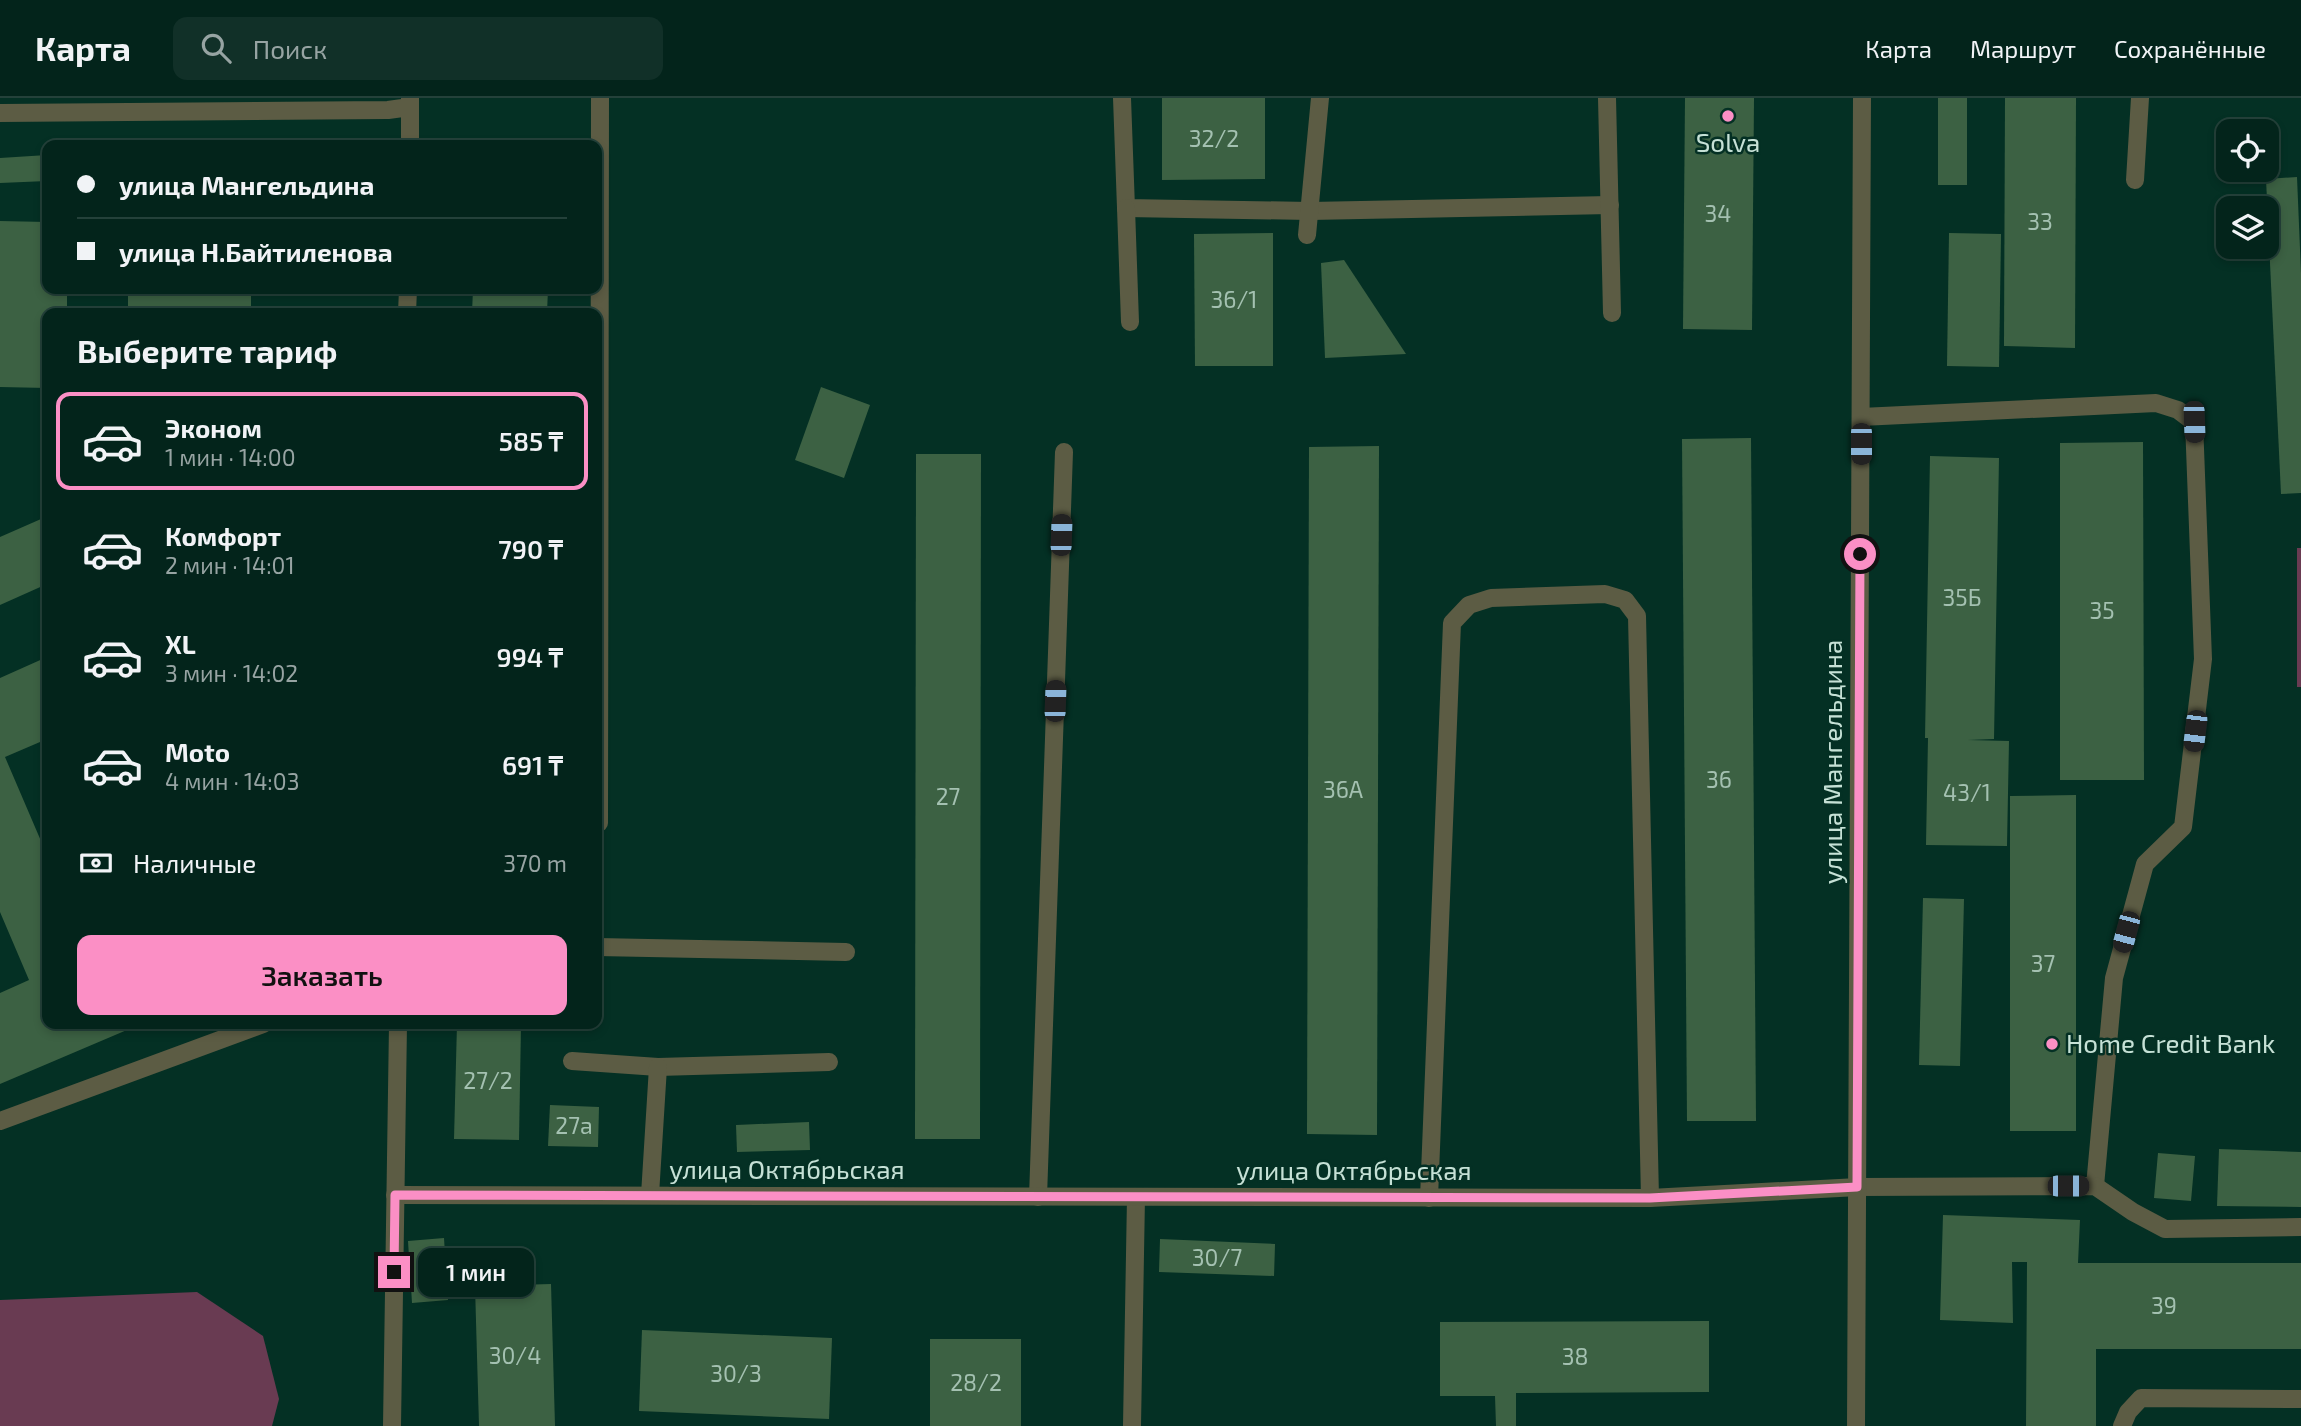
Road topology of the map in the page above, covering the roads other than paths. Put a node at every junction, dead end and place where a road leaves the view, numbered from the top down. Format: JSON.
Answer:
{"nodes":[{"id":1,"x":600,"y":98,"type":"edge"},
{"id":2,"x":1122,"y":98,"type":"edge"},
{"id":3,"x":1320,"y":98,"type":"edge"},
{"id":4,"x":1607,"y":98,"type":"edge"},
{"id":5,"x":1862,"y":98,"type":"edge"},
{"id":6,"x":2140,"y":98,"type":"edge"},
{"id":7,"x":410,"y":102,"type":"edge"},
{"id":8,"x":0,"y":113,"type":"edge"},
{"id":9,"x":410,"y":140,"type":"edge"},
{"id":10,"x":600,"y":140,"type":"edge"},
{"id":11,"x":2135,"y":180,"type":"dead end"},
{"id":12,"x":1610,"y":205,"type":"junction"},
{"id":13,"x":1126,"y":208,"type":"junction"},
{"id":14,"x":1310,"y":211,"type":"junction"},
{"id":15,"x":1307,"y":235,"type":"dead end"},
{"id":16,"x":1612,"y":313,"type":"dead end"},
{"id":17,"x":1130,"y":322,"type":"dead end"},
{"id":18,"x":1861,"y":417,"type":"junction"},
{"id":19,"x":1063,"y":452,"type":"dead end"},
{"id":20,"x":602,"y":947,"type":"edge"},
{"id":21,"x":846,"y":952,"type":"dead end"},
{"id":22,"x":249,"y":1029,"type":"edge"},
{"id":23,"x":398,"y":1029,"type":"edge"},
{"id":24,"x":572,"y":1061,"type":"dead end"},
{"id":25,"x":829,"y":1062,"type":"dead end"},
{"id":26,"x":658,"y":1067,"type":"junction"},
{"id":27,"x":0,"y":1121,"type":"edge"},
{"id":28,"x":2095,"y":1186,"type":"junction"},
{"id":29,"x":1857,"y":1187,"type":"junction"},
{"id":30,"x":395,"y":1195,"type":"junction"},
{"id":31,"x":650,"y":1195,"type":"junction"},
{"id":32,"x":1136,"y":1196,"type":"junction"},
{"id":33,"x":1038,"y":1197,"type":"junction"},
{"id":34,"x":1429,"y":1198,"type":"junction"},
{"id":35,"x":1650,"y":1198,"type":"junction"},
{"id":36,"x":2301,"y":1227,"type":"edge"},
{"id":37,"x":2301,"y":1399,"type":"edge"},
{"id":38,"x":392,"y":1426,"type":"edge"},
{"id":39,"x":1132,"y":1426,"type":"edge"},
{"id":40,"x":1856,"y":1426,"type":"edge"},
{"id":41,"x":2122,"y":1426,"type":"edge"}],
"edges":[{"from":1,"to":10,"type":"street"},
{"from":2,"to":13,"type":"street"},
{"from":3,"to":14,"type":"street"},
{"from":4,"to":12,"type":"street"},
{"from":5,"to":18,"type":"street","name":"улица Мангельдина"},
{"from":6,"to":11,"type":"street"},
{"from":7,"to":8,"type":"street"},
{"from":7,"to":9,"type":"street"},
{"from":12,"to":14,"type":"street"},
{"from":12,"to":16,"type":"street"},
{"from":13,"to":14,"type":"street"},
{"from":13,"to":17,"type":"street"},
{"from":14,"to":15,"type":"street"},
{"from":18,"to":28,"type":"street"},
{"from":18,"to":29,"type":"street","name":"улица Мангельдина"},
{"from":19,"to":33,"type":"street"},
{"from":20,"to":21,"type":"street"},
{"from":22,"to":27,"type":"street"},
{"from":23,"to":30,"type":"street"},
{"from":24,"to":26,"type":"street"},
{"from":25,"to":26,"type":"street"},
{"from":26,"to":31,"type":"street"},
{"from":28,"to":29,"type":"street","name":"улица Октябрьская"},
{"from":28,"to":36,"type":"street"},
{"from":29,"to":35,"type":"street","name":"улица Октябрьская"},
{"from":29,"to":40,"type":"street","name":"улица Мангельдина"},
{"from":30,"to":31,"type":"street","name":"улица Октябрьская"},
{"from":30,"to":38,"type":"street"},
{"from":31,"to":33,"type":"street","name":"улица Октябрьская"},
{"from":32,"to":33,"type":"street","name":"улица Октябрьская"},
{"from":32,"to":34,"type":"street","name":"улица Октябрьская"},
{"from":32,"to":39,"type":"street"},
{"from":34,"to":35,"type":"street","name":"улица Октябрьская"},
{"from":34,"to":35,"type":"street"},
{"from":37,"to":41,"type":"street"}]}
